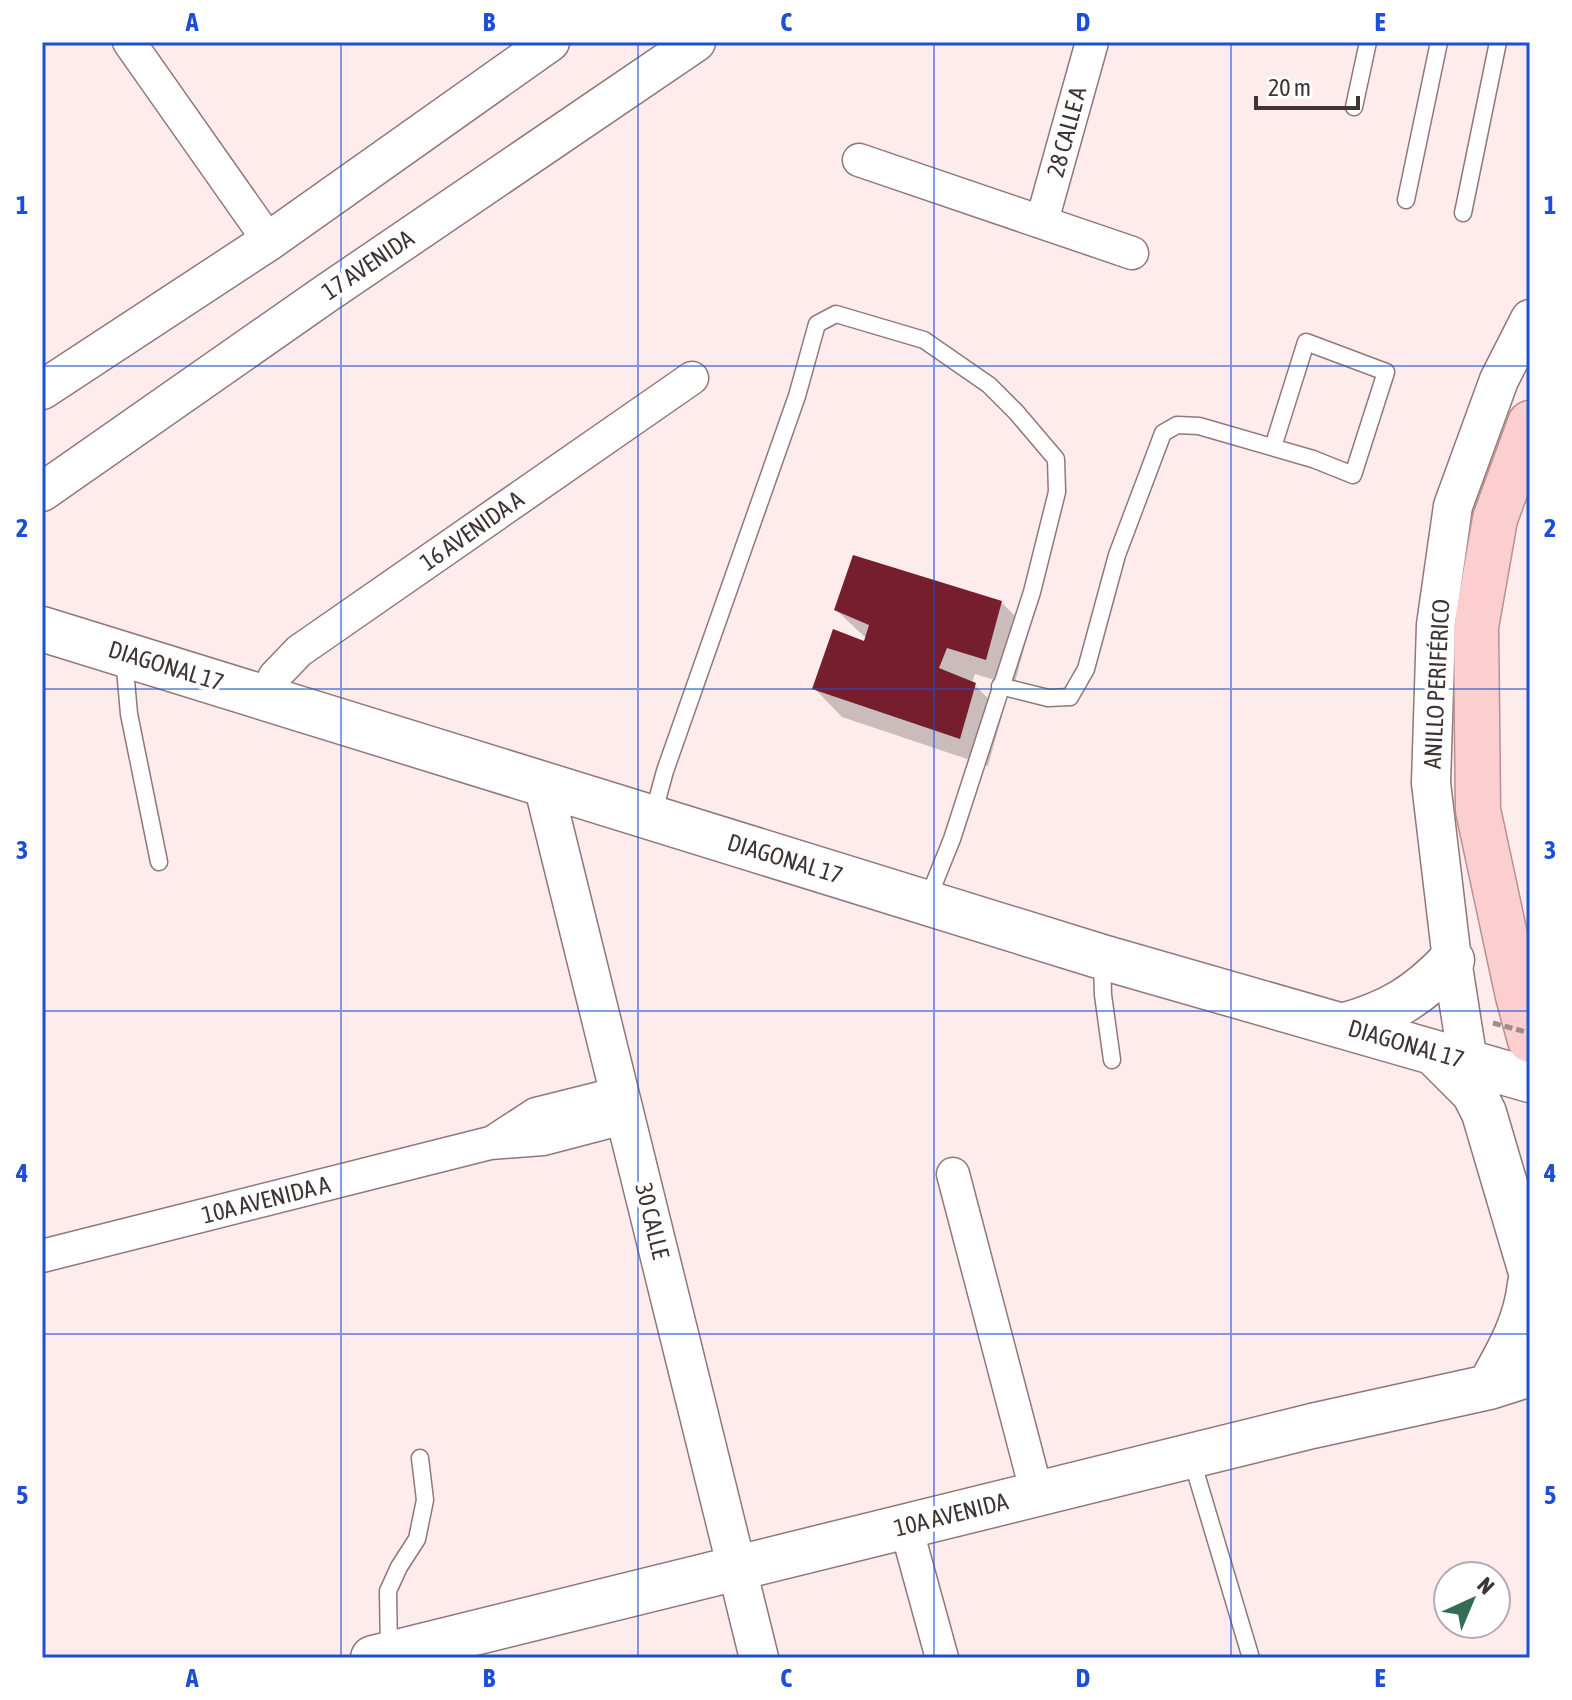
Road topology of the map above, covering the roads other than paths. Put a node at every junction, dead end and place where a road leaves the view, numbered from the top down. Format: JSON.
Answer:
{"nodes":[{"id":1,"x":129,"y":42,"type":"edge"},
{"id":2,"x":550,"y":42,"type":"edge"},
{"id":3,"x":696,"y":42,"type":"edge"},
{"id":4,"x":1092,"y":42,"type":"edge"},
{"id":5,"x":1368,"y":42,"type":"edge"},
{"id":6,"x":1439,"y":42,"type":"edge"},
{"id":7,"x":1498,"y":42,"type":"edge"},
{"id":8,"x":1354,"y":107,"type":"dead end"},
{"id":9,"x":859,"y":160,"type":"dead end"},
{"id":10,"x":1406,"y":200,"type":"dead end"},
{"id":11,"x":1463,"y":213,"type":"dead end"},
{"id":12,"x":1042,"y":221,"type":"junction"},
{"id":13,"x":269,"y":241,"type":"junction"},
{"id":14,"x":1132,"y":253,"type":"dead end"},
{"id":15,"x":1527,"y":317,"type":"edge"},
{"id":16,"x":692,"y":378,"type":"dead end"},
{"id":17,"x":42,"y":390,"type":"edge"},
{"id":18,"x":1530,"y":423,"type":"edge"},
{"id":19,"x":1273,"y":447,"type":"junction"},
{"id":20,"x":42,"y":492,"type":"edge"},
{"id":21,"x":47,"y":627,"type":"edge"},
{"id":22,"x":123,"y":653,"type":"junction"},
{"id":23,"x":1000,"y":686,"type":"junction"},
{"id":24,"x":265,"y":696,"type":"junction"},
{"id":25,"x":543,"y":784,"type":"junction"},
{"id":26,"x":652,"y":818,"type":"junction"},
{"id":27,"x":159,"y":862,"type":"dead end"},
{"id":28,"x":926,"y":903,"type":"junction"},
{"id":29,"x":1102,"y":957,"type":"junction"},
{"id":30,"x":1452,"y":960,"type":"junction"},
{"id":31,"x":1342,"y":1026,"type":"junction"},
{"id":32,"x":1512,"y":1031,"type":"edge"},
{"id":33,"x":1112,"y":1060,"type":"dead end"},
{"id":34,"x":1481,"y":1066,"type":"edge"},
{"id":35,"x":624,"y":1105,"type":"junction"},
{"id":36,"x":953,"y":1174,"type":"dead end"},
{"id":37,"x":42,"y":1256,"type":"edge"},
{"id":38,"x":1530,"y":1269,"type":"edge"},
{"id":39,"x":1530,"y":1284,"type":"edge"},
{"id":40,"x":1530,"y":1374,"type":"edge"},
{"id":41,"x":1489,"y":1387,"type":"junction"},
{"id":42,"x":1191,"y":1456,"type":"junction"},
{"id":43,"x":420,"y":1458,"type":"dead end"},
{"id":44,"x":1037,"y":1494,"type":"junction"},
{"id":45,"x":906,"y":1527,"type":"junction"},
{"id":46,"x":737,"y":1568,"type":"junction"},
{"id":47,"x":381,"y":1656,"type":"edge"},
{"id":48,"x":759,"y":1658,"type":"edge"},
{"id":49,"x":942,"y":1658,"type":"edge"},
{"id":50,"x":1251,"y":1658,"type":"edge"}],
"edges":[{"from":1,"to":13,"type":"street"},
{"from":2,"to":13,"type":"street"},
{"from":3,"to":20,"type":"street","name":"17 AVENIDA"},
{"from":4,"to":12,"type":"street","name":"28 CALLE A"},
{"from":5,"to":8,"type":"lane"},
{"from":6,"to":10,"type":"lane"},
{"from":7,"to":11,"type":"lane"},
{"from":9,"to":12,"type":"street"},
{"from":12,"to":14,"type":"street"},
{"from":13,"to":17,"type":"street"},
{"from":15,"to":30,"type":"street","name":"ANILLO PERIFÉRICO"},
{"from":16,"to":24,"type":"street","name":"16 AVENIDA A"},
{"from":18,"to":32,"type":"highway","name":"ANILLO PERIFÉRICO"},
{"from":19,"to":19,"type":"lane"},
{"from":19,"to":23,"type":"lane"},
{"from":21,"to":22,"type":"main road","name":"DIAGONAL 17"},
{"from":22,"to":24,"type":"main road","name":"DIAGONAL 17"},
{"from":22,"to":27,"type":"lane"},
{"from":23,"to":26,"type":"lane"},
{"from":23,"to":28,"type":"lane"},
{"from":24,"to":25,"type":"main road","name":"DIAGONAL 17"},
{"from":25,"to":26,"type":"main road","name":"DIAGONAL 17"},
{"from":25,"to":35,"type":"street","name":"30 CALLE"},
{"from":26,"to":28,"type":"main road","name":"DIAGONAL 17"},
{"from":28,"to":29,"type":"main road","name":"DIAGONAL 17"},
{"from":29,"to":31,"type":"main road","name":"DIAGONAL 17"},
{"from":29,"to":33,"type":"lane"},
{"from":30,"to":31,"type":"main road"},
{"from":30,"to":34,"type":"street","name":"ANILLO PERIFÉRICO"},
{"from":31,"to":34,"type":"main road","name":"DIAGONAL 17"},
{"from":34,"to":38,"type":"main road"},
{"from":35,"to":37,"type":"street","name":"10A AVENIDA A"},
{"from":35,"to":46,"type":"street","name":"30 CALLE"},
{"from":36,"to":44,"type":"street"},
{"from":39,"to":41,"type":"main road"},
{"from":40,"to":41,"type":"main road","name":"10A AVENIDA"},
{"from":41,"to":42,"type":"main road","name":"10A AVENIDA"},
{"from":42,"to":44,"type":"main road","name":"10A AVENIDA"},
{"from":42,"to":50,"type":"lane"},
{"from":43,"to":47,"type":"lane"},
{"from":44,"to":45,"type":"main road","name":"10A AVENIDA"},
{"from":45,"to":46,"type":"main road","name":"10A AVENIDA"},
{"from":45,"to":49,"type":"street"},
{"from":46,"to":47,"type":"main road","name":"10A AVENIDA"},
{"from":46,"to":48,"type":"street","name":"30 CALLE"}]}
